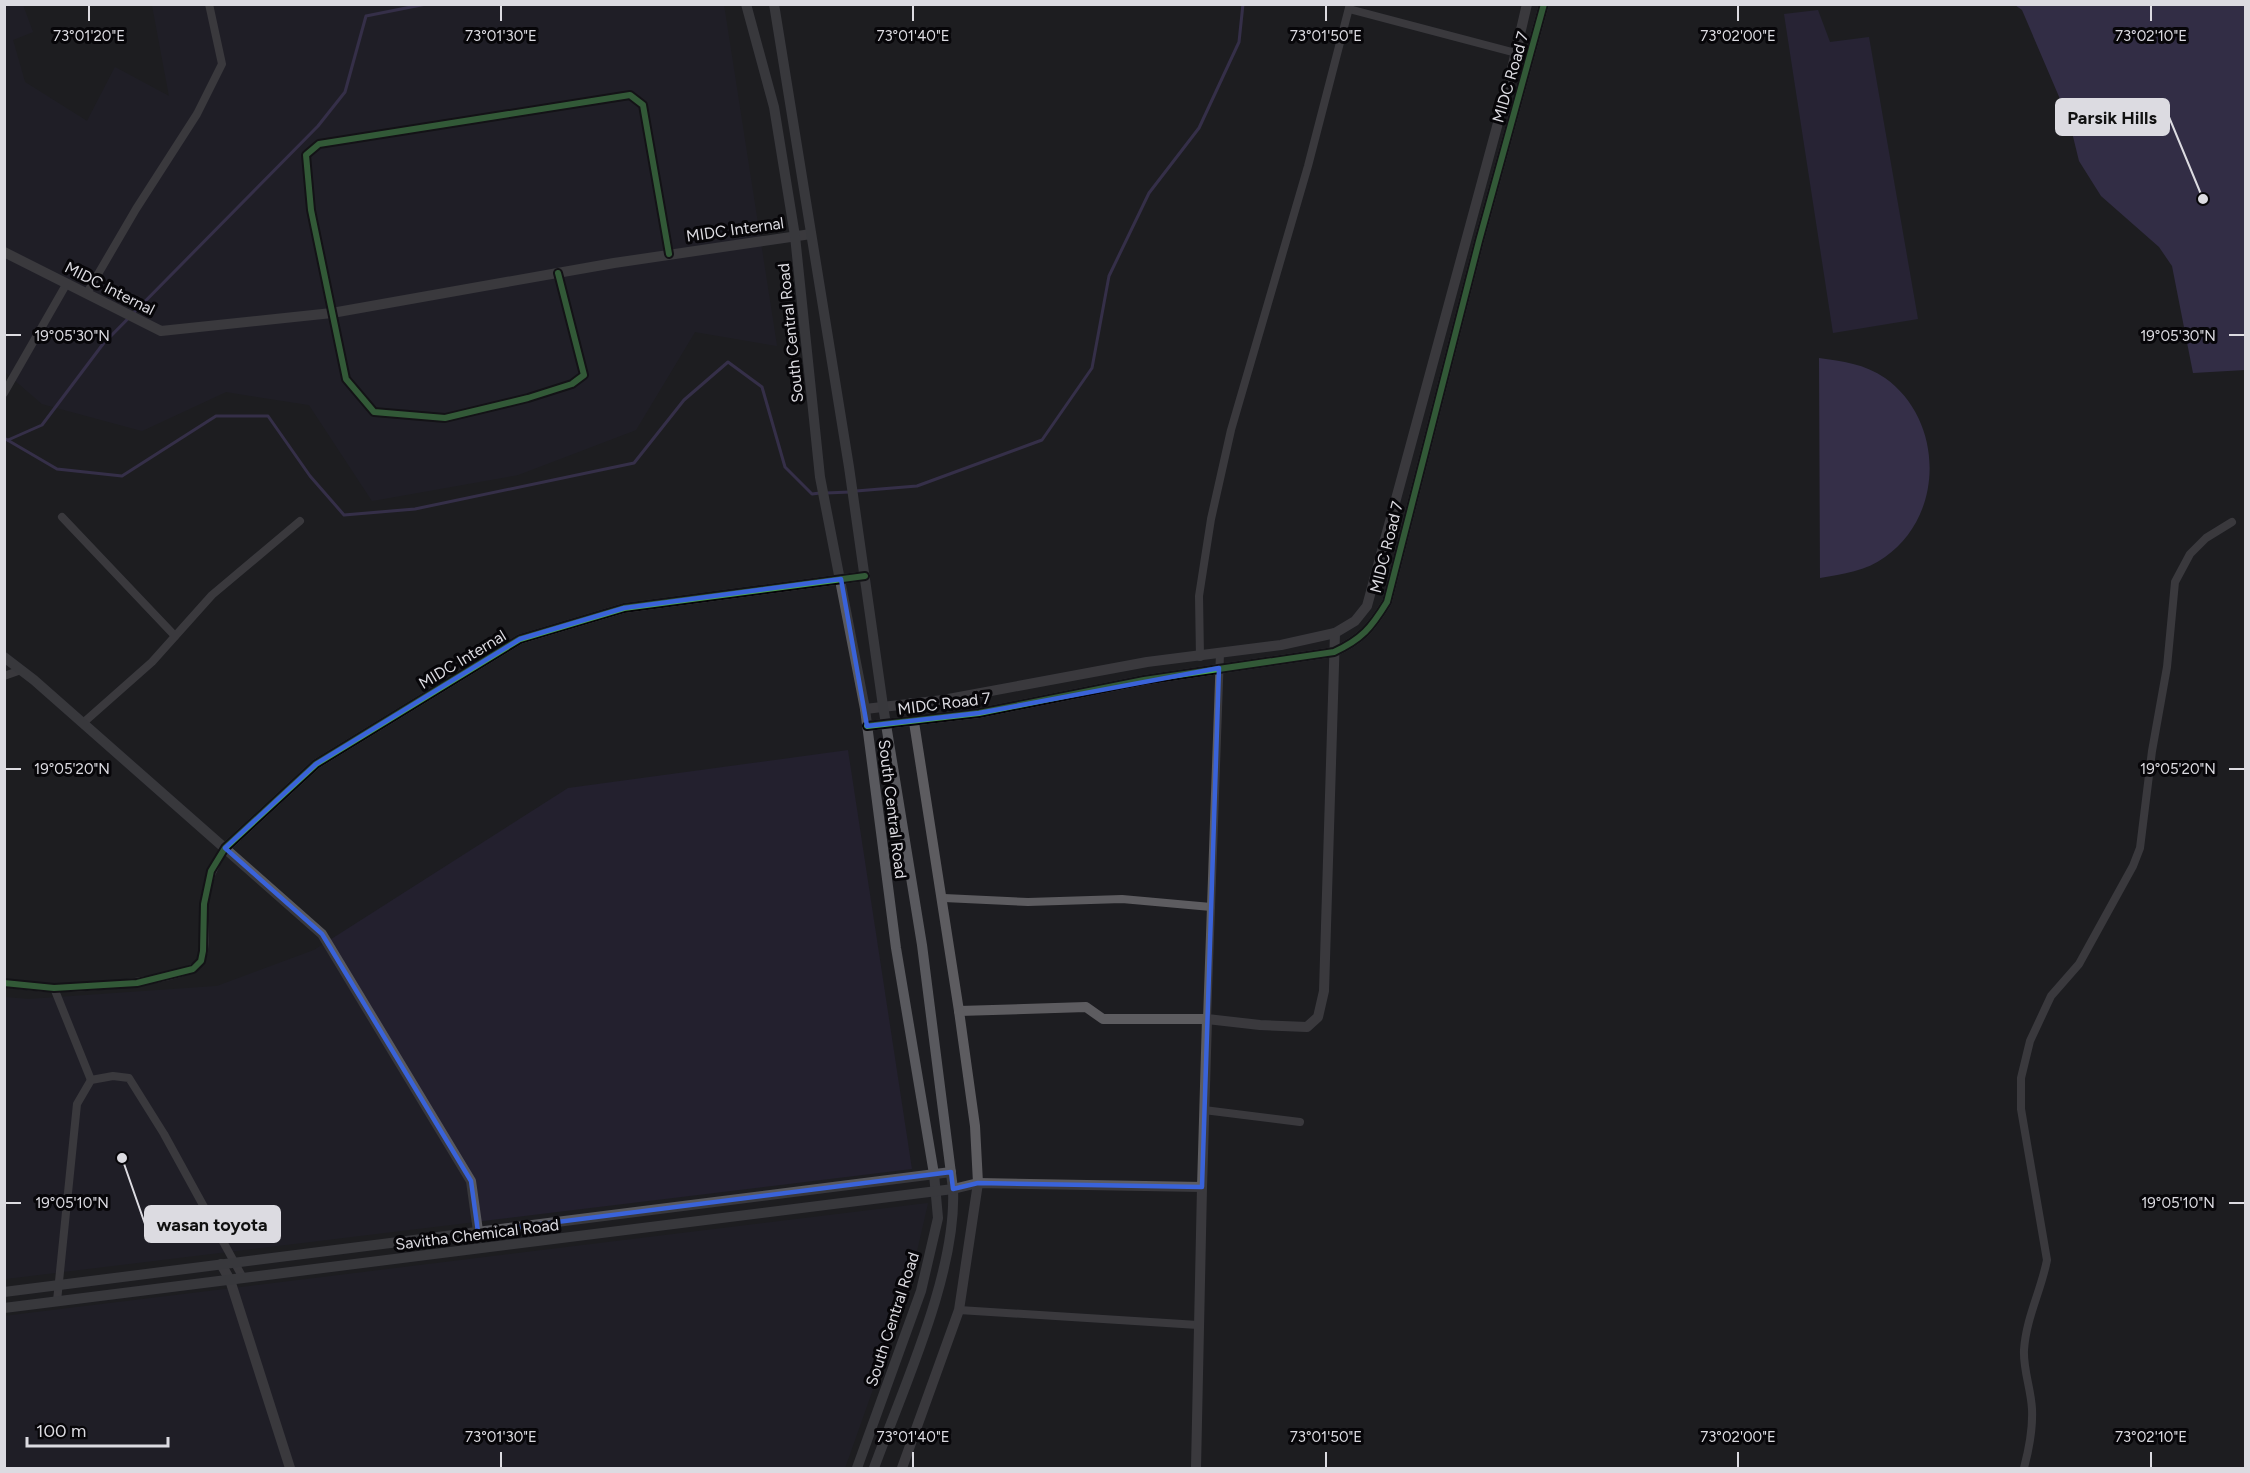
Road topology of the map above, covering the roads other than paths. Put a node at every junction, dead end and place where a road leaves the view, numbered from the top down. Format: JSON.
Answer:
{"nodes":[{"id":1,"x":209,"y":4,"type":"edge"},
{"id":2,"x":746,"y":4,"type":"edge"},
{"id":3,"x":774,"y":4,"type":"edge"},
{"id":4,"x":1527,"y":4,"type":"edge"},
{"id":5,"x":1544,"y":4,"type":"edge"},
{"id":6,"x":1350,"y":7,"type":"edge"},
{"id":7,"x":1516,"y":53,"type":"junction"},
{"id":8,"x":811,"y":234,"type":"junction"},
{"id":9,"x":795,"y":236,"type":"junction"},
{"id":10,"x":1465,"y":239,"type":"junction"},
{"id":11,"x":1479,"y":242,"type":"junction"},
{"id":12,"x":4,"y":252,"type":"edge"},
{"id":13,"x":669,"y":254,"type":"junction"},
{"id":14,"x":558,"y":273,"type":"junction"},
{"id":15,"x":67,"y":283,"type":"junction"},
{"id":16,"x":87,"y":293,"type":"junction"},
{"id":17,"x":332,"y":313,"type":"junction"},
{"id":18,"x":4,"y":393,"type":"edge"},
{"id":19,"x":62,"y":517,"type":"dead end"},
{"id":20,"x":300,"y":521,"type":"dead end"},
{"id":21,"x":2232,"y":522,"type":"dead end"},
{"id":22,"x":1387,"y":534,"type":"junction"},
{"id":23,"x":1401,"y":540,"type":"junction"},
{"id":24,"x":866,"y":576,"type":"junction"},
{"id":25,"x":840,"y":579,"type":"junction"},
{"id":26,"x":1335,"y":633,"type":"junction"},
{"id":27,"x":175,"y":636,"type":"junction"},
{"id":28,"x":1334,"y":652,"type":"junction"},
{"id":29,"x":1220,"y":653,"type":"junction"},
{"id":30,"x":4,"y":657,"type":"edge"},
{"id":31,"x":1200,"y":657,"type":"junction"},
{"id":32,"x":1219,"y":668,"type":"junction"},
{"id":33,"x":21,"y":669,"type":"junction"},
{"id":34,"x":4,"y":676,"type":"edge"},
{"id":35,"x":911,"y":703,"type":"junction"},
{"id":36,"x":883,"y":706,"type":"junction"},
{"id":37,"x":865,"y":709,"type":"junction"},
{"id":38,"x":914,"y":720,"type":"junction"},
{"id":39,"x":83,"y":723,"type":"junction"},
{"id":40,"x":886,"y":724,"type":"junction"},
{"id":41,"x":867,"y":726,"type":"junction"},
{"id":42,"x":225,"y":848,"type":"junction"},
{"id":43,"x":944,"y":898,"type":"junction"},
{"id":44,"x":1211,"y":907,"type":"junction"},
{"id":45,"x":4,"y":983,"type":"edge"},
{"id":46,"x":54,"y":988,"type":"junction"},
{"id":47,"x":959,"y":1011,"type":"junction"},
{"id":48,"x":1207,"y":1019,"type":"junction"},
{"id":49,"x":91,"y":1080,"type":"junction"},
{"id":50,"x":1204,"y":1110,"type":"junction"},
{"id":51,"x":1300,"y":1122,"type":"dead end"},
{"id":52,"x":951,"y":1172,"type":"junction"},
{"id":53,"x":934,"y":1174,"type":"junction"},
{"id":54,"x":978,"y":1183,"type":"junction"},
{"id":55,"x":1202,"y":1187,"type":"junction"},
{"id":56,"x":953,"y":1189,"type":"junction"},
{"id":57,"x":936,"y":1191,"type":"junction"},
{"id":58,"x":478,"y":1232,"type":"junction"},
{"id":59,"x":481,"y":1248,"type":"junction"},
{"id":60,"x":235,"y":1263,"type":"junction"},
{"id":61,"x":221,"y":1264,"type":"junction"},
{"id":62,"x":243,"y":1278,"type":"junction"},
{"id":63,"x":230,"y":1280,"type":"junction"},
{"id":64,"x":57,"y":1285,"type":"junction"},
{"id":65,"x":4,"y":1292,"type":"edge"},
{"id":66,"x":57,"y":1301,"type":"junction"},
{"id":67,"x":4,"y":1308,"type":"edge"},
{"id":68,"x":959,"y":1310,"type":"junction"},
{"id":69,"x":1198,"y":1325,"type":"junction"},
{"id":70,"x":290,"y":1468,"type":"edge"},
{"id":71,"x":857,"y":1468,"type":"edge"},
{"id":72,"x":874,"y":1468,"type":"edge"},
{"id":73,"x":902,"y":1468,"type":"edge"},
{"id":74,"x":1196,"y":1468,"type":"edge"},
{"id":75,"x":2024,"y":1468,"type":"edge"}],
"edges":[{"from":1,"to":16,"type":"street"},
{"from":2,"to":9,"type":"main road","name":"South Central Road"},
{"from":3,"to":8,"type":"main road","name":"South Central Road"},
{"from":4,"to":7,"type":"street","name":"MIDC Road 7"},
{"from":5,"to":11,"type":"street","name":"MIDC Road 7"},
{"from":6,"to":7,"type":"street"},
{"from":6,"to":31,"type":"street"},
{"from":7,"to":10,"type":"street","name":"MIDC Road 7"},
{"from":8,"to":9,"type":"street","name":"MIDC Internal"},
{"from":8,"to":24,"type":"main road","name":"South Central Road"},
{"from":9,"to":13,"type":"street","name":"MIDC Internal"},
{"from":9,"to":25,"type":"main road","name":"South Central Road"},
{"from":10,"to":11,"type":"street"},
{"from":10,"to":22,"type":"street","name":"MIDC Road 7"},
{"from":11,"to":23,"type":"street","name":"MIDC Road 7"},
{"from":12,"to":15,"type":"street","name":"MIDC Internal"},
{"from":13,"to":14,"type":"street","name":"MIDC Internal"},
{"from":13,"to":17,"type":"street"},
{"from":14,"to":17,"type":"street","name":"MIDC Internal"},
{"from":14,"to":17,"type":"street"},
{"from":15,"to":16,"type":"street","name":"MIDC Internal"},
{"from":15,"to":18,"type":"street"},
{"from":16,"to":17,"type":"street","name":"MIDC Internal"},
{"from":19,"to":27,"type":"street"},
{"from":20,"to":27,"type":"street"},
{"from":21,"to":75,"type":"street"},
{"from":22,"to":23,"type":"street"},
{"from":22,"to":26,"type":"street","name":"MIDC Road 7"},
{"from":23,"to":28,"type":"street","name":"MIDC Road 7"},
{"from":24,"to":25,"type":"street","name":"MIDC Internal"},
{"from":24,"to":36,"type":"main road","name":"South Central Road"},
{"from":25,"to":37,"type":"main road","name":"South Central Road"},
{"from":25,"to":42,"type":"street","name":"MIDC Internal"},
{"from":26,"to":28,"type":"street"},
{"from":26,"to":29,"type":"street","name":"MIDC Road 7"},
{"from":27,"to":39,"type":"street"},
{"from":28,"to":32,"type":"street","name":"MIDC Road 7"},
{"from":28,"to":48,"type":"street"},
{"from":29,"to":31,"type":"street","name":"MIDC Road 7"},
{"from":29,"to":32,"type":"street"},
{"from":30,"to":33,"type":"main road"},
{"from":31,"to":35,"type":"street","name":"MIDC Road 7"},
{"from":32,"to":38,"type":"street","name":"MIDC Road 7"},
{"from":32,"to":44,"type":"street"},
{"from":33,"to":34,"type":"street"},
{"from":33,"to":39,"type":"main road"},
{"from":35,"to":36,"type":"street","name":"MIDC Road 7"},
{"from":35,"to":38,"type":"street"},
{"from":36,"to":37,"type":"street","name":"MIDC Road 7"},
{"from":36,"to":40,"type":"main road","name":"South Central Road"},
{"from":37,"to":41,"type":"main road","name":"South Central Road"},
{"from":38,"to":40,"type":"street","name":"MIDC Road 7"},
{"from":38,"to":43,"type":"street"},
{"from":39,"to":42,"type":"main road"},
{"from":40,"to":41,"type":"street","name":"MIDC Road 7"},
{"from":40,"to":52,"type":"main road","name":"South Central Road"},
{"from":41,"to":53,"type":"main road","name":"South Central Road"},
{"from":42,"to":46,"type":"street"},
{"from":42,"to":58,"type":"main road"},
{"from":43,"to":44,"type":"street"},
{"from":43,"to":47,"type":"street"},
{"from":44,"to":48,"type":"street"},
{"from":45,"to":46,"type":"street"},
{"from":46,"to":49,"type":"street"},
{"from":47,"to":48,"type":"street"},
{"from":47,"to":54,"type":"street"},
{"from":48,"to":50,"type":"street"},
{"from":49,"to":60,"type":"street"},
{"from":49,"to":64,"type":"street"},
{"from":50,"to":51,"type":"street"},
{"from":50,"to":55,"type":"street"},
{"from":52,"to":53,"type":"main road","name":"Savitha Chemical Road"},
{"from":52,"to":56,"type":"main road","name":"South Central Road"},
{"from":53,"to":57,"type":"main road","name":"South Central Road"},
{"from":53,"to":58,"type":"main road","name":"Savitha Chemical Road"},
{"from":54,"to":55,"type":"street"},
{"from":54,"to":56,"type":"street"},
{"from":54,"to":68,"type":"street"},
{"from":55,"to":69,"type":"street"},
{"from":56,"to":57,"type":"main road","name":"Savitha Chemical Road"},
{"from":56,"to":72,"type":"main road","name":"South Central Road"},
{"from":57,"to":59,"type":"main road","name":"Savitha Chemical Road"},
{"from":57,"to":71,"type":"main road","name":"South Central Road"},
{"from":58,"to":59,"type":"main road"},
{"from":58,"to":60,"type":"main road","name":"Savitha Chemical Road"},
{"from":59,"to":62,"type":"main road","name":"Savitha Chemical Road"},
{"from":60,"to":61,"type":"main road","name":"Savitha Chemical Road"},
{"from":60,"to":62,"type":"street"},
{"from":61,"to":63,"type":"street"},
{"from":61,"to":64,"type":"main road","name":"Savitha Chemical Road"},
{"from":62,"to":63,"type":"main road","name":"Savitha Chemical Road"},
{"from":63,"to":66,"type":"main road","name":"Savitha Chemical Road"},
{"from":63,"to":70,"type":"street"},
{"from":64,"to":65,"type":"main road","name":"Savitha Chemical Road"},
{"from":64,"to":66,"type":"street"},
{"from":66,"to":67,"type":"main road","name":"Savitha Chemical Road"},
{"from":68,"to":69,"type":"street"},
{"from":68,"to":73,"type":"street"},
{"from":69,"to":74,"type":"street"}]}
